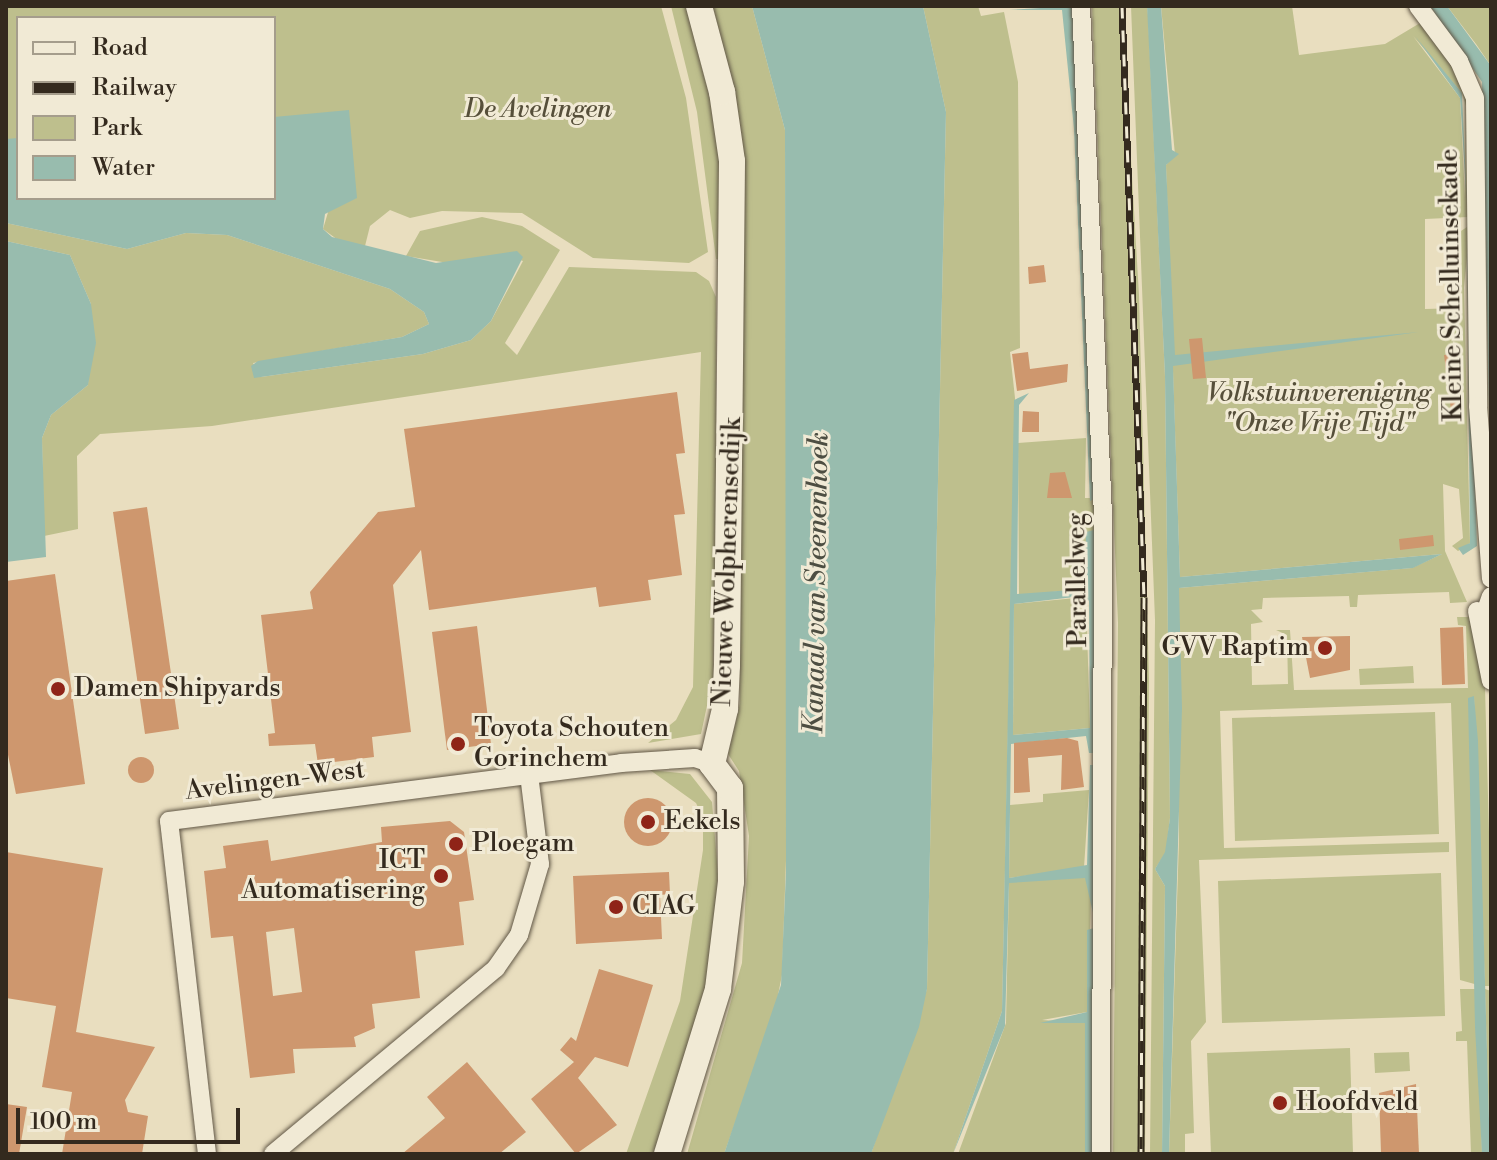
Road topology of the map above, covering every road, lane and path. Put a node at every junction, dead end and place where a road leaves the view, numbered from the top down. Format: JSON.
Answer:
{"nodes":[{"id":1,"x":699,"y":6,"type":"edge"},
{"id":2,"x":1081,"y":6,"type":"edge"},
{"id":3,"x":1418,"y":6,"type":"edge"},
{"id":4,"x":1491,"y":579,"type":"edge"},
{"id":5,"x":1491,"y":596,"type":"edge"},
{"id":6,"x":1491,"y":681,"type":"edge"},
{"id":7,"x":703,"y":761,"type":"junction"},
{"id":8,"x":529,"y":774,"type":"junction"},
{"id":9,"x":207,"y":1154,"type":"edge"},
{"id":10,"x":273,"y":1154,"type":"edge"},
{"id":11,"x":667,"y":1154,"type":"edge"},
{"id":12,"x":1101,"y":1154,"type":"edge"}],
"edges":[{"from":1,"to":7,"type":"street","name":"Nieuwe Wolpherensedijk"},
{"from":2,"to":12,"type":"street","name":"Parallelweg"},
{"from":3,"to":4,"type":"street","name":"Kleine Schelluinsekade"},
{"from":5,"to":6,"type":"street"},
{"from":7,"to":8,"type":"street","name":"Avelingen-West"},
{"from":7,"to":11,"type":"street"},
{"from":8,"to":9,"type":"street","name":"Avelingen-West"},
{"from":8,"to":10,"type":"street"}]}
